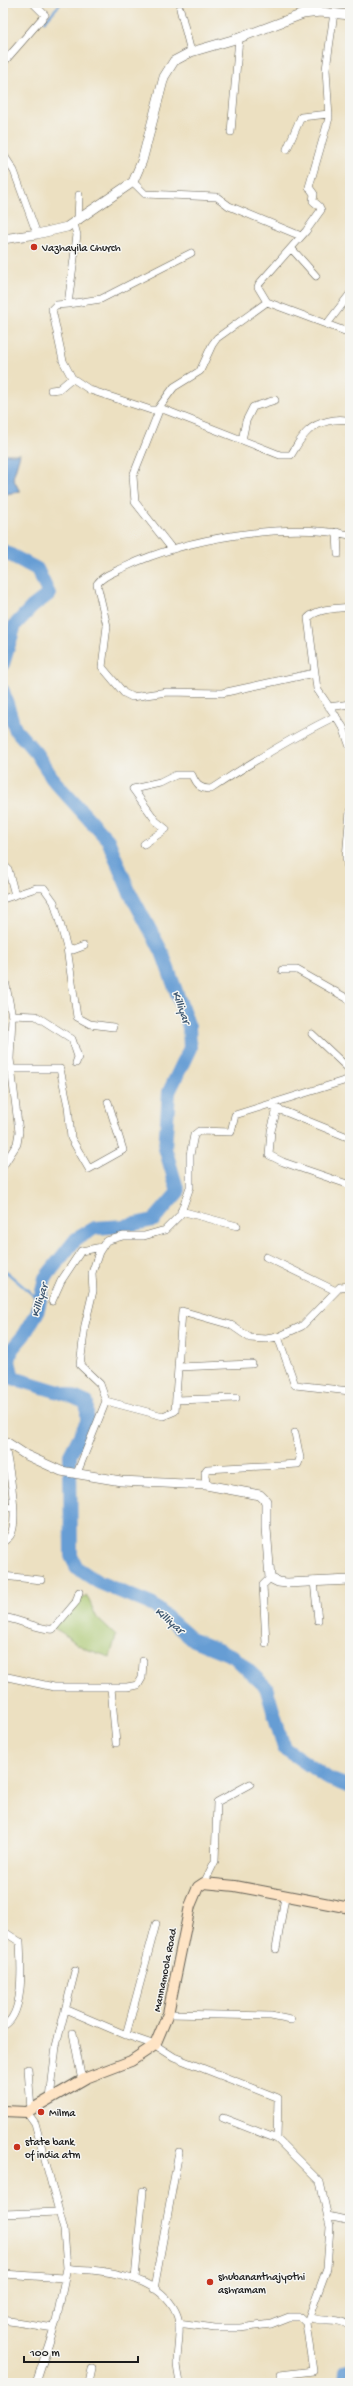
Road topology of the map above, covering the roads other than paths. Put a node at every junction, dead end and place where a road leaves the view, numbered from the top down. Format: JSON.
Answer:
{"nodes":[{"id":1,"x":33,"y":3,"type":"edge"},
{"id":2,"x":180,"y":9,"type":"dead end"},
{"id":3,"x":334,"y":13,"type":"junction"},
{"id":4,"x":350,"y":15,"type":"edge"},
{"id":5,"x":239,"y":38,"type":"junction"},
{"id":6,"x":191,"y":52,"type":"junction"},
{"id":7,"x":3,"y":63,"type":"edge"},
{"id":8,"x":329,"y":114,"type":"junction"},
{"id":9,"x":231,"y":132,"type":"dead end"},
{"id":10,"x":287,"y":149,"type":"dead end"},
{"id":11,"x":3,"y":154,"type":"edge"},
{"id":12,"x":133,"y":182,"type":"junction"},
{"id":13,"x":79,"y":195,"type":"dead end"},
{"id":14,"x":76,"y":222,"type":"junction"},
{"id":15,"x":37,"y":234,"type":"junction"},
{"id":16,"x":300,"y":236,"type":"junction"},
{"id":17,"x":3,"y":239,"type":"edge"},
{"id":18,"x":291,"y":248,"type":"junction"},
{"id":19,"x":191,"y":253,"type":"dead end"},
{"id":20,"x":316,"y":276,"type":"dead end"},
{"id":21,"x":350,"y":294,"type":"edge"},
{"id":22,"x":267,"y":302,"type":"junction"},
{"id":23,"x":68,"y":304,"type":"junction"},
{"id":24,"x":327,"y":324,"type":"junction"},
{"id":25,"x":350,"y":333,"type":"edge"},
{"id":26,"x":72,"y":378,"type":"junction"},
{"id":27,"x":52,"y":390,"type":"dead end"},
{"id":28,"x":275,"y":400,"type":"dead end"},
{"id":29,"x":160,"y":408,"type":"junction"},
{"id":30,"x":350,"y":421,"type":"edge"},
{"id":31,"x":242,"y":440,"type":"junction"},
{"id":32,"x":337,"y":532,"type":"junction"},
{"id":33,"x":350,"y":535,"type":"edge"},
{"id":34,"x":172,"y":549,"type":"junction"},
{"id":35,"x":338,"y":554,"type":"dead end"},
{"id":36,"x":350,"y":607,"type":"edge"},
{"id":37,"x":314,"y":673,"type":"junction"},
{"id":38,"x":350,"y":704,"type":"edge"},
{"id":39,"x":329,"y":707,"type":"junction"},
{"id":40,"x":336,"y":716,"type":"junction"},
{"id":41,"x":350,"y":748,"type":"edge"},
{"id":42,"x":350,"y":811,"type":"edge"},
{"id":43,"x":144,"y":844,"type":"dead end"},
{"id":44,"x":3,"y":864,"type":"edge"},
{"id":45,"x":350,"y":878,"type":"edge"},
{"id":46,"x":15,"y":895,"type":"junction"},
{"id":47,"x":3,"y":899,"type":"edge"},
{"id":48,"x":84,"y":946,"type":"dead end"},
{"id":49,"x":67,"y":948,"type":"junction"},
{"id":50,"x":282,"y":970,"type":"dead end"},
{"id":51,"x":4,"y":975,"type":"edge"},
{"id":52,"x":350,"y":1000,"type":"edge"},
{"id":53,"x":12,"y":1015,"type":"junction"},
{"id":54,"x":113,"y":1027,"type":"dead end"},
{"id":55,"x":312,"y":1034,"type":"dead end"},
{"id":56,"x":76,"y":1063,"type":"dead end"},
{"id":57,"x":7,"y":1069,"type":"edge"},
{"id":58,"x":350,"y":1070,"type":"edge"},
{"id":59,"x":350,"y":1079,"type":"edge"},
{"id":60,"x":108,"y":1102,"type":"dead end"},
{"id":61,"x":269,"y":1105,"type":"junction"},
{"id":62,"x":277,"y":1109,"type":"junction"},
{"id":63,"x":350,"y":1138,"type":"edge"},
{"id":64,"x":3,"y":1166,"type":"edge"},
{"id":65,"x":350,"y":1186,"type":"edge"},
{"id":66,"x":181,"y":1211,"type":"junction"},
{"id":67,"x":237,"y":1226,"type":"dead end"},
{"id":68,"x":102,"y":1247,"type":"junction"},
{"id":69,"x":266,"y":1257,"type":"dead end"},
{"id":70,"x":350,"y":1286,"type":"edge"},
{"id":71,"x":336,"y":1291,"type":"junction"},
{"id":72,"x":52,"y":1301,"type":"dead end"},
{"id":73,"x":278,"y":1337,"type":"junction"},
{"id":74,"x":252,"y":1364,"type":"dead end"},
{"id":75,"x":178,"y":1367,"type":"junction"},
{"id":76,"x":350,"y":1391,"type":"edge"},
{"id":77,"x":236,"y":1398,"type":"dead end"},
{"id":78,"x":176,"y":1400,"type":"junction"},
{"id":79,"x":106,"y":1401,"type":"junction"},
{"id":80,"x":295,"y":1433,"type":"dead end"},
{"id":81,"x":3,"y":1440,"type":"edge"},
{"id":82,"x":77,"y":1472,"type":"junction"},
{"id":83,"x":206,"y":1485,"type":"junction"},
{"id":84,"x":3,"y":1507,"type":"edge"},
{"id":85,"x":13,"y":1508,"type":"junction"},
{"id":86,"x":3,"y":1542,"type":"edge"},
{"id":87,"x":3,"y":1576,"type":"edge"},
{"id":88,"x":270,"y":1578,"type":"junction"},
{"id":89,"x":41,"y":1580,"type":"dead end"},
{"id":90,"x":350,"y":1580,"type":"edge"},
{"id":91,"x":314,"y":1582,"type":"junction"},
{"id":92,"x":79,"y":1592,"type":"dead end"},
{"id":93,"x":3,"y":1616,"type":"edge"},
{"id":94,"x":318,"y":1620,"type":"dead end"},
{"id":95,"x":266,"y":1643,"type":"dead end"},
{"id":96,"x":144,"y":1661,"type":"dead end"},
{"id":97,"x":3,"y":1676,"type":"edge"},
{"id":98,"x":111,"y":1688,"type":"junction"},
{"id":99,"x":116,"y":1743,"type":"dead end"},
{"id":100,"x":250,"y":1784,"type":"dead end"},
{"id":101,"x":204,"y":1883,"type":"junction"},
{"id":102,"x":285,"y":1896,"type":"junction"},
{"id":103,"x":350,"y":1908,"type":"edge"},
{"id":104,"x":156,"y":1924,"type":"dead end"},
{"id":105,"x":3,"y":1931,"type":"edge"},
{"id":106,"x":276,"y":1950,"type":"dead end"},
{"id":107,"x":76,"y":1971,"type":"dead end"},
{"id":108,"x":65,"y":2009,"type":"junction"},
{"id":109,"x":168,"y":2014,"type":"junction"},
{"id":110,"x":291,"y":2020,"type":"dead end"},
{"id":111,"x":3,"y":2026,"type":"edge"},
{"id":112,"x":73,"y":2033,"type":"dead end"},
{"id":113,"x":126,"y":2035,"type":"junction"},
{"id":114,"x":155,"y":2045,"type":"junction"},
{"id":115,"x":28,"y":2068,"type":"dead end"},
{"id":116,"x":82,"y":2081,"type":"junction"},
{"id":117,"x":50,"y":2099,"type":"junction"},
{"id":118,"x":3,"y":2111,"type":"edge"},
{"id":119,"x":29,"y":2111,"type":"junction"},
{"id":120,"x":223,"y":2118,"type":"dead end"},
{"id":121,"x":277,"y":2139,"type":"junction"},
{"id":122,"x":179,"y":2152,"type":"dead end"},
{"id":123,"x":143,"y":2191,"type":"dead end"},
{"id":124,"x":59,"y":2212,"type":"junction"},
{"id":125,"x":3,"y":2214,"type":"edge"},
{"id":126,"x":328,"y":2216,"type":"junction"},
{"id":127,"x":350,"y":2221,"type":"edge"},
{"id":128,"x":67,"y":2268,"type":"junction"},
{"id":129,"x":3,"y":2274,"type":"edge"},
{"id":130,"x":64,"y":2278,"type":"junction"},
{"id":131,"x":135,"y":2279,"type":"junction"},
{"id":132,"x":154,"y":2289,"type":"junction"},
{"id":133,"x":3,"y":2320,"type":"edge"},
{"id":134,"x":307,"y":2320,"type":"junction"},
{"id":135,"x":178,"y":2323,"type":"junction"},
{"id":136,"x":350,"y":2326,"type":"edge"},
{"id":137,"x":54,"y":2328,"type":"junction"},
{"id":138,"x":92,"y":2369,"type":"dead end"},
{"id":139,"x":280,"y":2375,"type":"dead end"},
{"id":140,"x":36,"y":2383,"type":"edge"},
{"id":141,"x":89,"y":2383,"type":"edge"},
{"id":142,"x":180,"y":2383,"type":"edge"}],
"edges":[{"from":1,"to":7,"type":"street"},
{"from":2,"to":6,"type":"street"},
{"from":3,"to":4,"type":"street"},
{"from":3,"to":5,"type":"street"},
{"from":3,"to":8,"type":"street"},
{"from":5,"to":6,"type":"street"},
{"from":5,"to":9,"type":"street"},
{"from":6,"to":12,"type":"street"},
{"from":8,"to":10,"type":"street"},
{"from":8,"to":16,"type":"street"},
{"from":11,"to":15,"type":"street"},
{"from":12,"to":14,"type":"street"},
{"from":12,"to":16,"type":"street"},
{"from":13,"to":14,"type":"street"},
{"from":14,"to":15,"type":"street"},
{"from":14,"to":23,"type":"street"},
{"from":15,"to":17,"type":"street"},
{"from":16,"to":18,"type":"street"},
{"from":18,"to":20,"type":"street"},
{"from":18,"to":22,"type":"street"},
{"from":19,"to":23,"type":"street"},
{"from":21,"to":24,"type":"street"},
{"from":22,"to":24,"type":"street"},
{"from":22,"to":29,"type":"street"},
{"from":23,"to":26,"type":"street"},
{"from":24,"to":25,"type":"street"},
{"from":26,"to":27,"type":"street"},
{"from":26,"to":29,"type":"street"},
{"from":28,"to":31,"type":"street"},
{"from":29,"to":31,"type":"street"},
{"from":29,"to":34,"type":"street"},
{"from":30,"to":31,"type":"street"},
{"from":32,"to":33,"type":"street"},
{"from":32,"to":34,"type":"street"},
{"from":32,"to":35,"type":"street"},
{"from":34,"to":37,"type":"street"},
{"from":36,"to":37,"type":"street"},
{"from":37,"to":39,"type":"street"},
{"from":38,"to":39,"type":"street"},
{"from":39,"to":40,"type":"street"},
{"from":40,"to":41,"type":"street"},
{"from":40,"to":43,"type":"street"},
{"from":42,"to":45,"type":"street"},
{"from":44,"to":46,"type":"street"},
{"from":46,"to":47,"type":"street"},
{"from":46,"to":49,"type":"street"},
{"from":48,"to":49,"type":"street"},
{"from":49,"to":54,"type":"street"},
{"from":50,"to":52,"type":"street"},
{"from":51,"to":53,"type":"street"},
{"from":53,"to":56,"type":"street"},
{"from":53,"to":57,"type":"street"},
{"from":55,"to":58,"type":"street"},
{"from":57,"to":60,"type":"street"},
{"from":57,"to":64,"type":"street"},
{"from":59,"to":61,"type":"street"},
{"from":61,"to":62,"type":"street"},
{"from":61,"to":66,"type":"street"},
{"from":62,"to":63,"type":"street"},
{"from":62,"to":65,"type":"street"},
{"from":66,"to":67,"type":"street"},
{"from":66,"to":68,"type":"street"},
{"from":68,"to":72,"type":"street"},
{"from":68,"to":79,"type":"street"},
{"from":69,"to":71,"type":"street"},
{"from":70,"to":71,"type":"street"},
{"from":71,"to":73,"type":"street"},
{"from":73,"to":75,"type":"street"},
{"from":73,"to":76,"type":"street"},
{"from":74,"to":75,"type":"street"},
{"from":75,"to":78,"type":"street"},
{"from":77,"to":78,"type":"street"},
{"from":78,"to":79,"type":"street"},
{"from":79,"to":82,"type":"street"},
{"from":80,"to":83,"type":"street"},
{"from":81,"to":82,"type":"street"},
{"from":81,"to":85,"type":"street"},
{"from":82,"to":83,"type":"street"},
{"from":83,"to":88,"type":"street"},
{"from":84,"to":85,"type":"street"},
{"from":85,"to":86,"type":"street"},
{"from":87,"to":89,"type":"street"},
{"from":88,"to":91,"type":"street"},
{"from":88,"to":95,"type":"street"},
{"from":90,"to":91,"type":"street"},
{"from":91,"to":94,"type":"street"},
{"from":92,"to":93,"type":"street"},
{"from":96,"to":98,"type":"street"},
{"from":97,"to":98,"type":"street"},
{"from":98,"to":99,"type":"street"},
{"from":100,"to":101,"type":"street"},
{"from":101,"to":102,"type":"main road"},
{"from":101,"to":109,"type":"main road","name":"Mannamoola Road"},
{"from":102,"to":103,"type":"main road"},
{"from":102,"to":106,"type":"street"},
{"from":104,"to":113,"type":"street"},
{"from":105,"to":111,"type":"street"},
{"from":107,"to":108,"type":"street"},
{"from":108,"to":113,"type":"street"},
{"from":108,"to":117,"type":"street"},
{"from":109,"to":110,"type":"street"},
{"from":109,"to":114,"type":"main road","name":"Mannamoola Road"},
{"from":112,"to":116,"type":"street"},
{"from":113,"to":114,"type":"street"},
{"from":114,"to":116,"type":"main road"},
{"from":114,"to":121,"type":"street"},
{"from":115,"to":119,"type":"street"},
{"from":116,"to":117,"type":"main road"},
{"from":117,"to":119,"type":"main road"},
{"from":118,"to":119,"type":"main road"},
{"from":119,"to":124,"type":"street"},
{"from":120,"to":121,"type":"street"},
{"from":121,"to":126,"type":"street"},
{"from":122,"to":132,"type":"street"},
{"from":123,"to":131,"type":"street"},
{"from":124,"to":125,"type":"street"},
{"from":124,"to":128,"type":"street"},
{"from":126,"to":127,"type":"street"},
{"from":126,"to":134,"type":"street"},
{"from":128,"to":130,"type":"street"},
{"from":128,"to":131,"type":"street"},
{"from":129,"to":130,"type":"street"},
{"from":130,"to":137,"type":"street"},
{"from":131,"to":132,"type":"street"},
{"from":132,"to":135,"type":"street"},
{"from":133,"to":137,"type":"street"},
{"from":134,"to":135,"type":"street"},
{"from":134,"to":136,"type":"street"},
{"from":134,"to":139,"type":"street"},
{"from":135,"to":142,"type":"street"},
{"from":137,"to":140,"type":"street"},
{"from":138,"to":141,"type":"street"}]}
